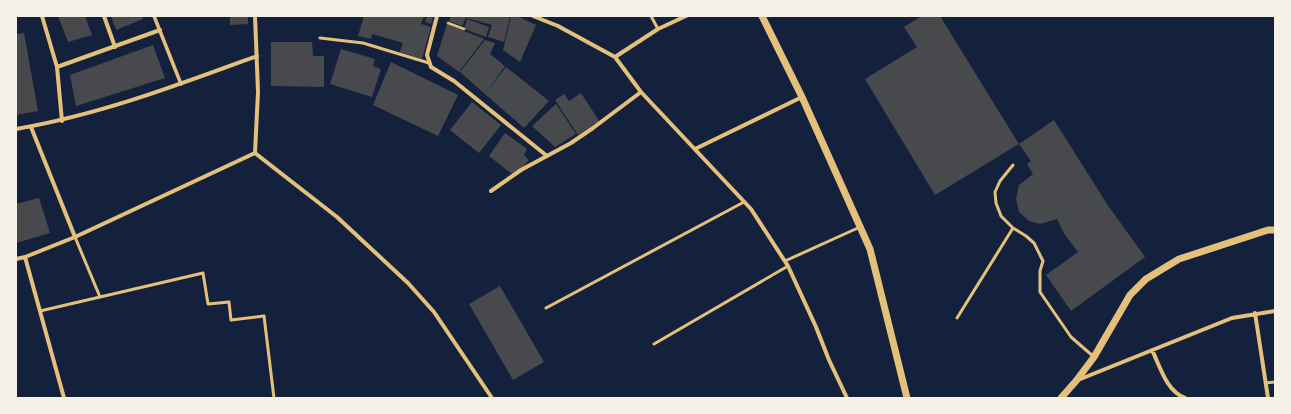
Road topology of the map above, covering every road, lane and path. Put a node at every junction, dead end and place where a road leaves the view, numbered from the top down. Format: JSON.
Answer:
{"nodes":[{"id":1,"x":42,"y":16,"type":"edge"},
{"id":2,"x":104,"y":16,"type":"edge"},
{"id":3,"x":154,"y":16,"type":"edge"},
{"id":4,"x":255,"y":16,"type":"edge"},
{"id":5,"x":437,"y":16,"type":"edge"},
{"id":6,"x":533,"y":16,"type":"edge"},
{"id":7,"x":651,"y":16,"type":"edge"},
{"id":8,"x":686,"y":16,"type":"edge"},
{"id":9,"x":762,"y":16,"type":"edge"},
{"id":10,"x":658,"y":29,"type":"junction"},
{"id":11,"x":160,"y":30,"type":"junction"},
{"id":12,"x":320,"y":38,"type":"dead end"},
{"id":13,"x":115,"y":47,"type":"junction"},
{"id":14,"x":257,"y":56,"type":"junction"},
{"id":15,"x":615,"y":58,"type":"junction"},
{"id":16,"x":429,"y":63,"type":"junction"},
{"id":17,"x":57,"y":67,"type":"junction"},
{"id":18,"x":181,"y":84,"type":"junction"},
{"id":19,"x":641,"y":92,"type":"junction"},
{"id":20,"x":802,"y":97,"type":"junction"},
{"id":21,"x":62,"y":121,"type":"junction"},
{"id":22,"x":31,"y":126,"type":"junction"},
{"id":23,"x":16,"y":129,"type":"edge"},
{"id":24,"x":695,"y":149,"type":"junction"},
{"id":25,"x":255,"y":153,"type":"junction"},
{"id":26,"x":547,"y":156,"type":"junction"},
{"id":27,"x":1013,"y":165,"type":"dead end"},
{"id":28,"x":491,"y":191,"type":"dead end"},
{"id":29,"x":744,"y":202,"type":"junction"},
{"id":30,"x":860,"y":226,"type":"junction"},
{"id":31,"x":1014,"y":228,"type":"junction"},
{"id":32,"x":1275,"y":230,"type":"edge"},
{"id":33,"x":75,"y":237,"type":"junction"},
{"id":34,"x":25,"y":257,"type":"junction"},
{"id":35,"x":16,"y":259,"type":"edge"},
{"id":36,"x":785,"y":261,"type":"junction"},
{"id":37,"x":788,"y":266,"type":"junction"},
{"id":38,"x":100,"y":297,"type":"junction"},
{"id":39,"x":546,"y":308,"type":"dead end"},
{"id":40,"x":40,"y":311,"type":"junction"},
{"id":41,"x":1275,"y":311,"type":"edge"},
{"id":42,"x":1255,"y":314,"type":"junction"},
{"id":43,"x":957,"y":318,"type":"dead end"},
{"id":44,"x":654,"y":344,"type":"dead end"},
{"id":45,"x":1152,"y":350,"type":"junction"},
{"id":46,"x":1094,"y":357,"type":"junction"},
{"id":47,"x":1076,"y":381,"type":"junction"},
{"id":48,"x":1275,"y":382,"type":"edge"},
{"id":49,"x":1266,"y":383,"type":"junction"},
{"id":50,"x":64,"y":398,"type":"edge"},
{"id":51,"x":274,"y":398,"type":"edge"},
{"id":52,"x":492,"y":398,"type":"edge"},
{"id":53,"x":847,"y":398,"type":"edge"},
{"id":54,"x":907,"y":398,"type":"edge"},
{"id":55,"x":1061,"y":398,"type":"edge"},
{"id":56,"x":1185,"y":398,"type":"edge"},
{"id":57,"x":1268,"y":398,"type":"edge"}],
"edges":[{"from":1,"to":17,"type":"street"},
{"from":2,"to":13,"type":"street"},
{"from":3,"to":11,"type":"street"},
{"from":4,"to":14,"type":"street"},
{"from":5,"to":16,"type":"street"},
{"from":6,"to":15,"type":"street"},
{"from":7,"to":10,"type":"lane"},
{"from":8,"to":10,"type":"street"},
{"from":9,"to":20,"type":"street"},
{"from":10,"to":15,"type":"street"},
{"from":11,"to":13,"type":"street"},
{"from":11,"to":18,"type":"street"},
{"from":12,"to":16,"type":"lane"},
{"from":13,"to":17,"type":"street"},
{"from":14,"to":18,"type":"street"},
{"from":14,"to":25,"type":"street"},
{"from":15,"to":19,"type":"street"},
{"from":16,"to":26,"type":"street"},
{"from":17,"to":21,"type":"street"},
{"from":18,"to":21,"type":"street"},
{"from":19,"to":24,"type":"street"},
{"from":19,"to":26,"type":"street"},
{"from":20,"to":24,"type":"street"},
{"from":20,"to":30,"type":"street"},
{"from":21,"to":22,"type":"street"},
{"from":22,"to":23,"type":"street"},
{"from":22,"to":33,"type":"street"},
{"from":24,"to":29,"type":"street"},
{"from":25,"to":33,"type":"street"},
{"from":25,"to":52,"type":"street"},
{"from":26,"to":28,"type":"street"},
{"from":27,"to":31,"type":"lane"},
{"from":29,"to":36,"type":"street"},
{"from":29,"to":39,"type":"lane"},
{"from":30,"to":36,"type":"lane"},
{"from":30,"to":54,"type":"street"},
{"from":31,"to":43,"type":"lane"},
{"from":31,"to":46,"type":"lane"},
{"from":32,"to":46,"type":"street"},
{"from":33,"to":34,"type":"street"},
{"from":33,"to":38,"type":"lane"},
{"from":34,"to":35,"type":"street"},
{"from":34,"to":40,"type":"street"},
{"from":36,"to":37,"type":"street"},
{"from":37,"to":44,"type":"lane"},
{"from":37,"to":53,"type":"street"},
{"from":38,"to":40,"type":"lane"},
{"from":38,"to":51,"type":"lane"},
{"from":40,"to":50,"type":"street"},
{"from":41,"to":42,"type":"street"},
{"from":42,"to":45,"type":"street"},
{"from":42,"to":49,"type":"street"},
{"from":45,"to":47,"type":"street"},
{"from":45,"to":56,"type":"street"},
{"from":46,"to":47,"type":"street"},
{"from":47,"to":55,"type":"street"},
{"from":48,"to":49,"type":"lane"},
{"from":49,"to":57,"type":"street"}]}
